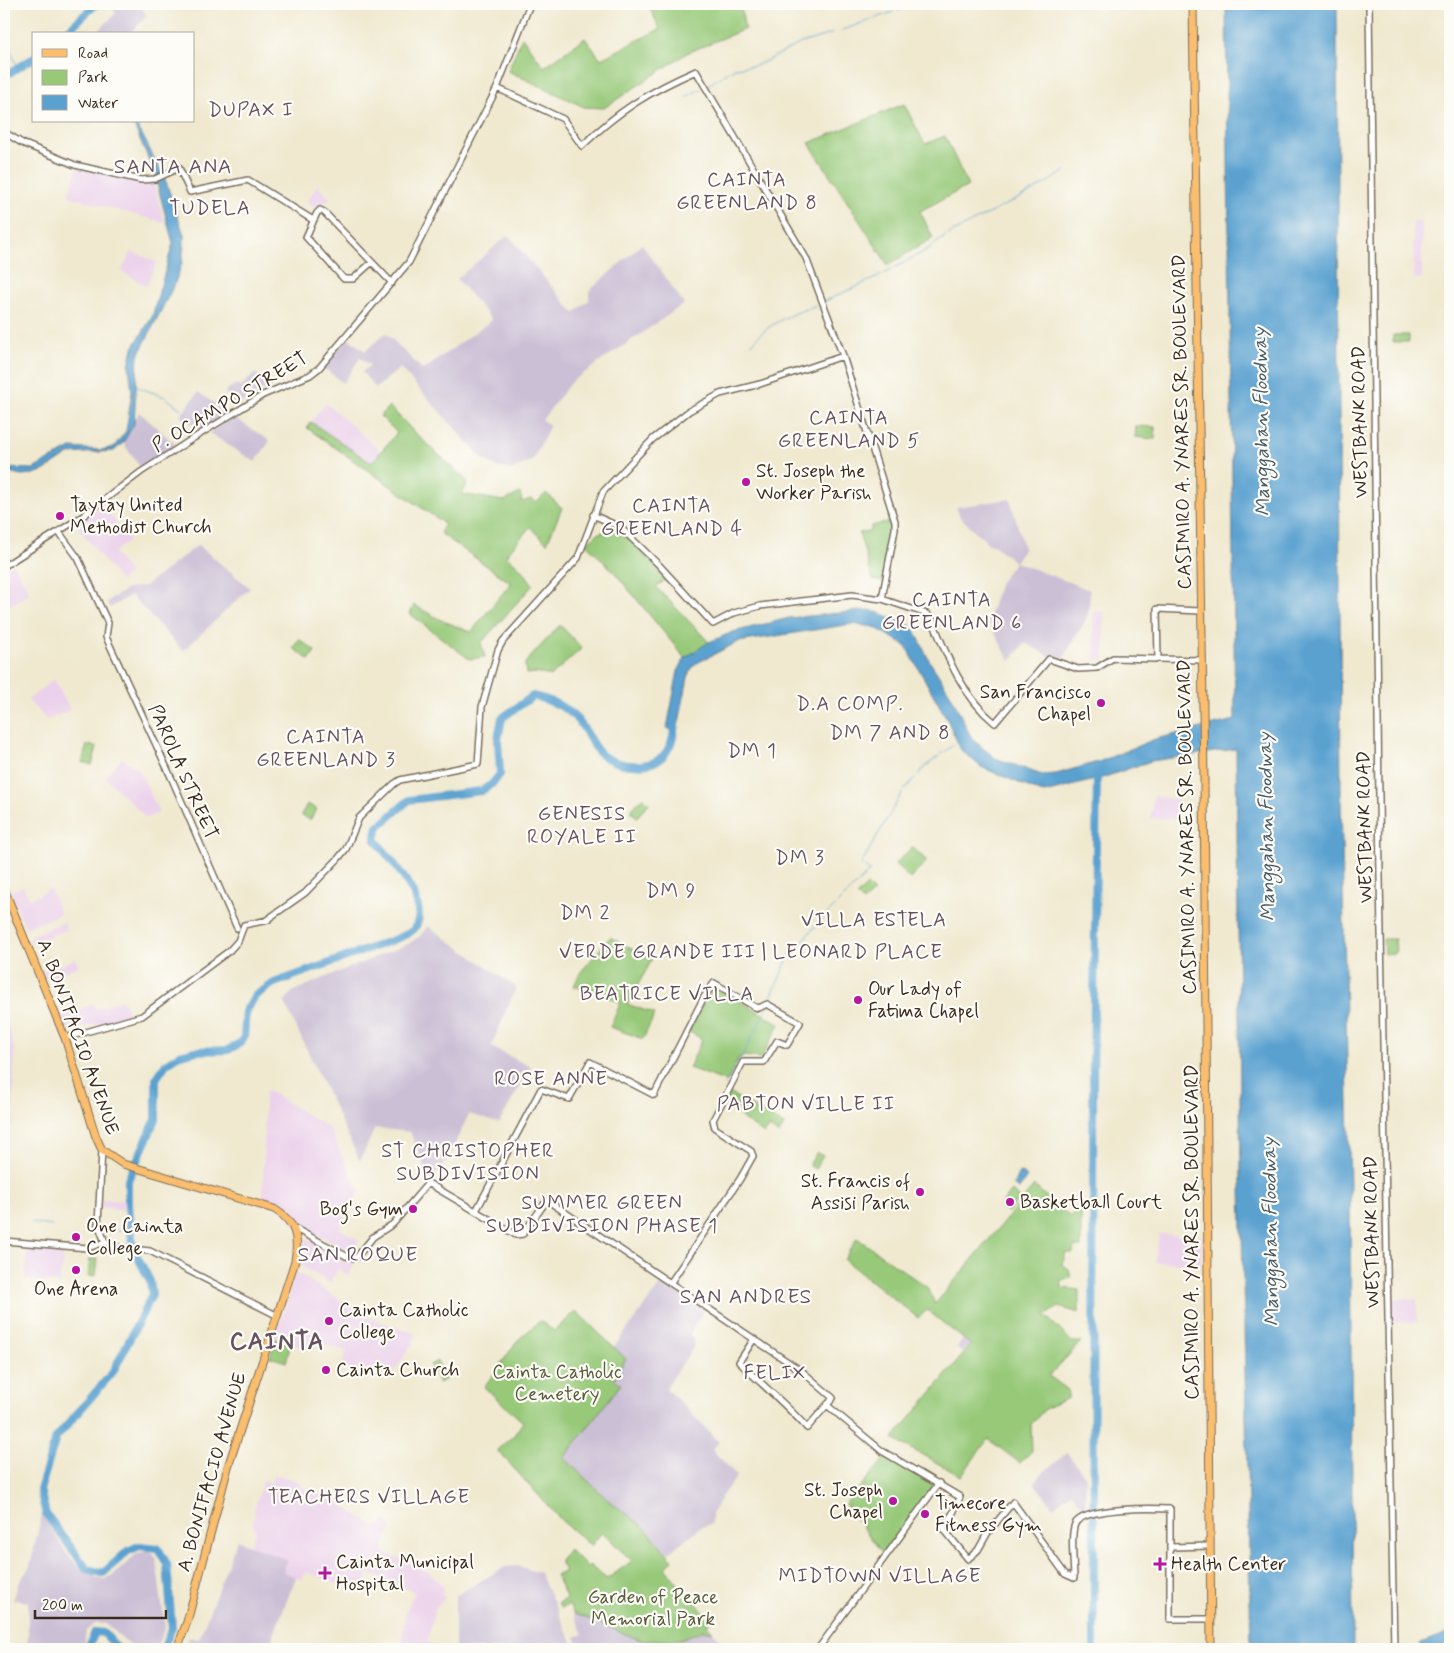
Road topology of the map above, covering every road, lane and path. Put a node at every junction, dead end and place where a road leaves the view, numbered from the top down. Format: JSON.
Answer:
{"nodes":[{"id":1,"x":530,"y":4,"type":"edge"},
{"id":2,"x":1193,"y":4,"type":"edge"},
{"id":3,"x":1369,"y":4,"type":"edge"},
{"id":4,"x":497,"y":88,"type":"junction"},
{"id":5,"x":4,"y":132,"type":"edge"},
{"id":6,"x":313,"y":220,"type":"junction"},
{"id":7,"x":371,"y":262,"type":"junction"},
{"id":8,"x":392,"y":283,"type":"junction"},
{"id":9,"x":843,"y":356,"type":"junction"},
{"id":10,"x":593,"y":515,"type":"junction"},
{"id":11,"x":59,"y":532,"type":"junction"},
{"id":12,"x":4,"y":566,"type":"edge"},
{"id":13,"x":882,"y":599,"type":"junction"},
{"id":14,"x":1200,"y":611,"type":"junction"},
{"id":15,"x":1158,"y":658,"type":"junction"},
{"id":16,"x":1201,"y":660,"type":"junction"},
{"id":17,"x":4,"y":889,"type":"edge"},
{"id":18,"x":236,"y":928,"type":"dead end"},
{"id":19,"x":65,"y":1038,"type":"junction"},
{"id":20,"x":102,"y":1150,"type":"junction"},
{"id":21,"x":476,"y":1211,"type":"junction"},
{"id":22,"x":294,"y":1228,"type":"junction"},
{"id":23,"x":4,"y":1241,"type":"edge"},
{"id":24,"x":105,"y":1242,"type":"junction"},
{"id":25,"x":671,"y":1282,"type":"junction"},
{"id":26,"x":276,"y":1315,"type":"junction"},
{"id":27,"x":754,"y":1339,"type":"junction"},
{"id":28,"x":828,"y":1406,"type":"junction"},
{"id":29,"x":939,"y":1483,"type":"junction"},
{"id":30,"x":1210,"y":1546,"type":"junction"},
{"id":31,"x":1171,"y":1547,"type":"junction"},
{"id":32,"x":1211,"y":1619,"type":"junction"},
{"id":33,"x":178,"y":1649,"type":"edge"},
{"id":34,"x":818,"y":1649,"type":"edge"},
{"id":35,"x":1211,"y":1649,"type":"edge"},
{"id":36,"x":1394,"y":1649,"type":"edge"}],
"edges":[{"from":1,"to":4,"type":"street","name":"P. OCAMPO STREET"},
{"from":2,"to":14,"type":"main road","name":"CASIMIRO A. YNARES SR. BOULEVARD"},
{"from":3,"to":36,"type":"street","name":"WESTBANK ROAD"},
{"from":4,"to":8,"type":"street","name":"P. OCAMPO STREET"},
{"from":4,"to":9,"type":"street"},
{"from":5,"to":6,"type":"street"},
{"from":6,"to":7,"type":"street"},
{"from":6,"to":7,"type":"street"},
{"from":7,"to":8,"type":"street"},
{"from":8,"to":11,"type":"street","name":"P. OCAMPO STREET"},
{"from":9,"to":10,"type":"street"},
{"from":9,"to":13,"type":"street"},
{"from":10,"to":13,"type":"street"},
{"from":10,"to":19,"type":"street"},
{"from":11,"to":12,"type":"street","name":"P. OCAMPO STREET"},
{"from":11,"to":18,"type":"street","name":"PAROLA STREET"},
{"from":13,"to":15,"type":"street"},
{"from":14,"to":15,"type":"street"},
{"from":14,"to":16,"type":"main road","name":"CASIMIRO A. YNARES SR. BOULEVARD"},
{"from":15,"to":16,"type":"street"},
{"from":16,"to":30,"type":"main road","name":"CASIMIRO A. YNARES SR. BOULEVARD"},
{"from":17,"to":19,"type":"main road","name":"A. BONIFACIO AVENUE"},
{"from":19,"to":20,"type":"main road","name":"A. BONIFACIO AVENUE"},
{"from":20,"to":22,"type":"main road","name":"A. BONIFACIO AVENUE"},
{"from":20,"to":24,"type":"street"},
{"from":21,"to":22,"type":"street"},
{"from":21,"to":25,"type":"street"},
{"from":21,"to":25,"type":"street"},
{"from":22,"to":26,"type":"main road","name":"A. BONIFACIO AVENUE"},
{"from":23,"to":24,"type":"street"},
{"from":24,"to":26,"type":"street"},
{"from":25,"to":27,"type":"street"},
{"from":26,"to":33,"type":"main road","name":"A. BONIFACIO AVENUE"},
{"from":27,"to":28,"type":"street"},
{"from":27,"to":28,"type":"street"},
{"from":28,"to":29,"type":"street"},
{"from":29,"to":31,"type":"street"},
{"from":29,"to":34,"type":"street"},
{"from":30,"to":31,"type":"street"},
{"from":30,"to":32,"type":"main road","name":"CASIMIRO A. YNARES SR. BOULEVARD"},
{"from":31,"to":32,"type":"street"},
{"from":32,"to":35,"type":"main road","name":"CASIMIRO A. YNARES SR. BOULEVARD"}]}
